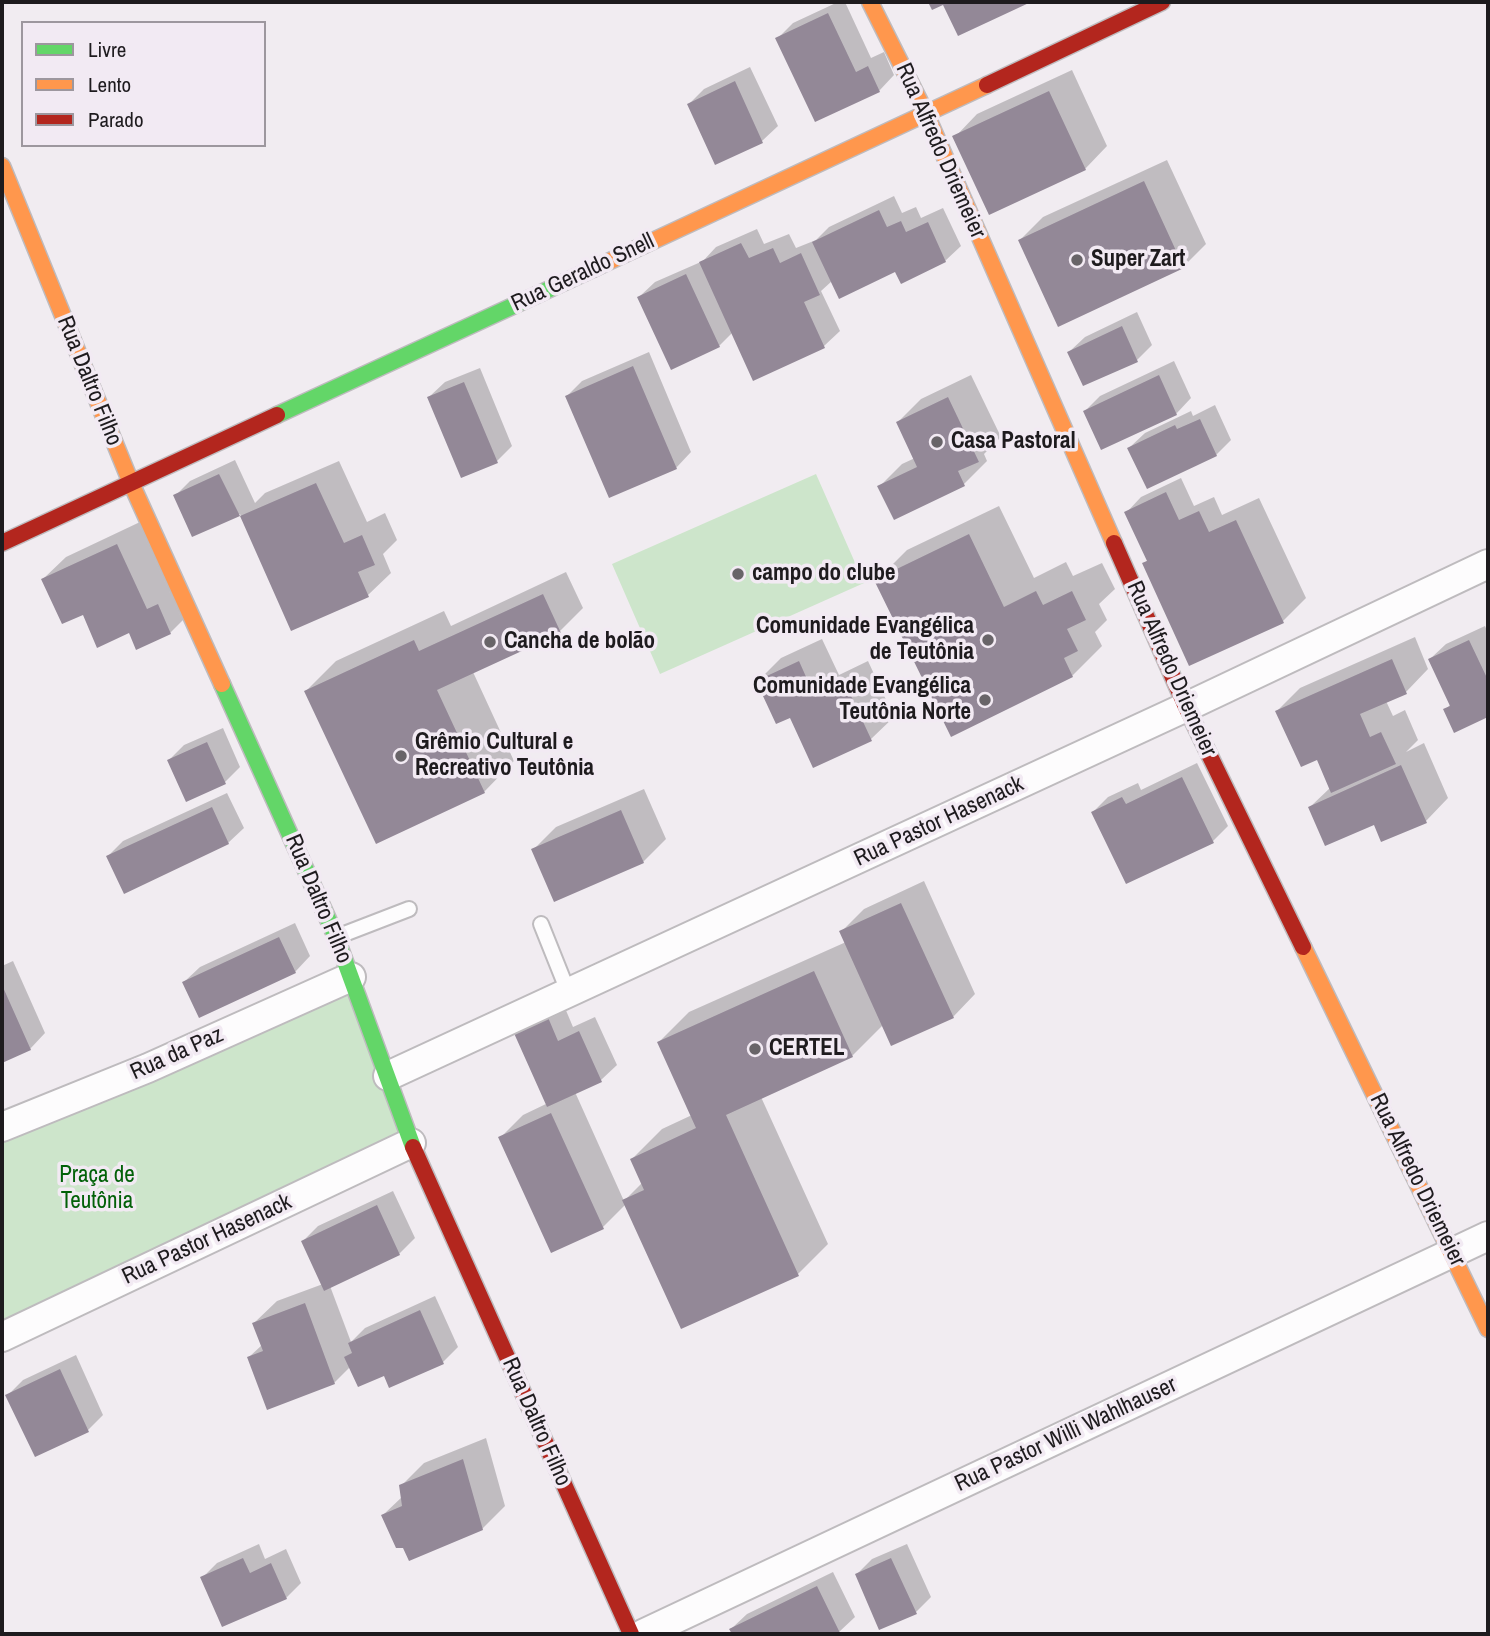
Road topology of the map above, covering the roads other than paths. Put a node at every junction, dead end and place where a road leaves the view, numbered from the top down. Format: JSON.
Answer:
{"nodes":[{"id":1,"x":870,"y":2,"type":"edge"},
{"id":2,"x":1162,"y":2,"type":"edge"},
{"id":3,"x":926,"y":114,"type":"junction"},
{"id":4,"x":2,"y":166,"type":"edge"},
{"id":5,"x":131,"y":483,"type":"junction"},
{"id":6,"x":2,"y":543,"type":"edge"},
{"id":7,"x":1488,"y":564,"type":"edge"},
{"id":8,"x":1186,"y":707,"type":"junction"},
{"id":9,"x":409,"y":909,"type":"dead end"},
{"id":10,"x":541,"y":924,"type":"dead end"},
{"id":11,"x":336,"y":937,"type":"junction"},
{"id":12,"x":351,"y":977,"type":"junction"},
{"id":13,"x":569,"y":994,"type":"junction"},
{"id":14,"x":388,"y":1076,"type":"junction"},
{"id":15,"x":2,"y":1127,"type":"edge"},
{"id":16,"x":411,"y":1143,"type":"junction"},
{"id":17,"x":1488,"y":1236,"type":"edge"},
{"id":18,"x":1452,"y":1253,"type":"junction"},
{"id":19,"x":1488,"y":1329,"type":"edge"},
{"id":20,"x":2,"y":1337,"type":"edge"},
{"id":21,"x":631,"y":1634,"type":"edge"},
{"id":22,"x":643,"y":1634,"type":"edge"}],
"edges":[{"from":1,"to":3,"type":"street","name":"Rua Alfredo Driemeier"},
{"from":2,"to":3,"type":"street","name":"Rua Geraldo Snell"},
{"from":3,"to":5,"type":"street","name":"Rua Geraldo Snell"},
{"from":3,"to":8,"type":"street","name":"Rua Alfredo Driemeier"},
{"from":4,"to":5,"type":"street","name":"Rua Daltro Filho"},
{"from":5,"to":6,"type":"street","name":"Rua Geraldo Snell"},
{"from":5,"to":11,"type":"street","name":"Rua Daltro Filho"},
{"from":7,"to":8,"type":"street","name":"Rua Pastor Hasenack"},
{"from":8,"to":13,"type":"street","name":"Rua Pastor Hasenack"},
{"from":8,"to":18,"type":"street","name":"Rua Alfredo Driemeier"},
{"from":9,"to":11,"type":"lane"},
{"from":10,"to":13,"type":"lane"},
{"from":11,"to":12,"type":"street","name":"Rua Daltro Filho"},
{"from":12,"to":14,"type":"street","name":"Rua Daltro Filho"},
{"from":12,"to":15,"type":"street","name":"Rua da Paz"},
{"from":13,"to":14,"type":"street","name":"Rua Pastor Hasenack"},
{"from":14,"to":16,"type":"street","name":"Rua Daltro Filho"},
{"from":16,"to":20,"type":"street","name":"Rua Pastor Hasenack"},
{"from":16,"to":21,"type":"street","name":"Rua Daltro Filho"},
{"from":17,"to":18,"type":"street","name":"Rua Pastor Willi Wahlhauser"},
{"from":18,"to":19,"type":"street","name":"Rua Alfredo Driemeier"},
{"from":18,"to":22,"type":"street","name":"Rua Pastor Willi Wahlhauser"}]}
